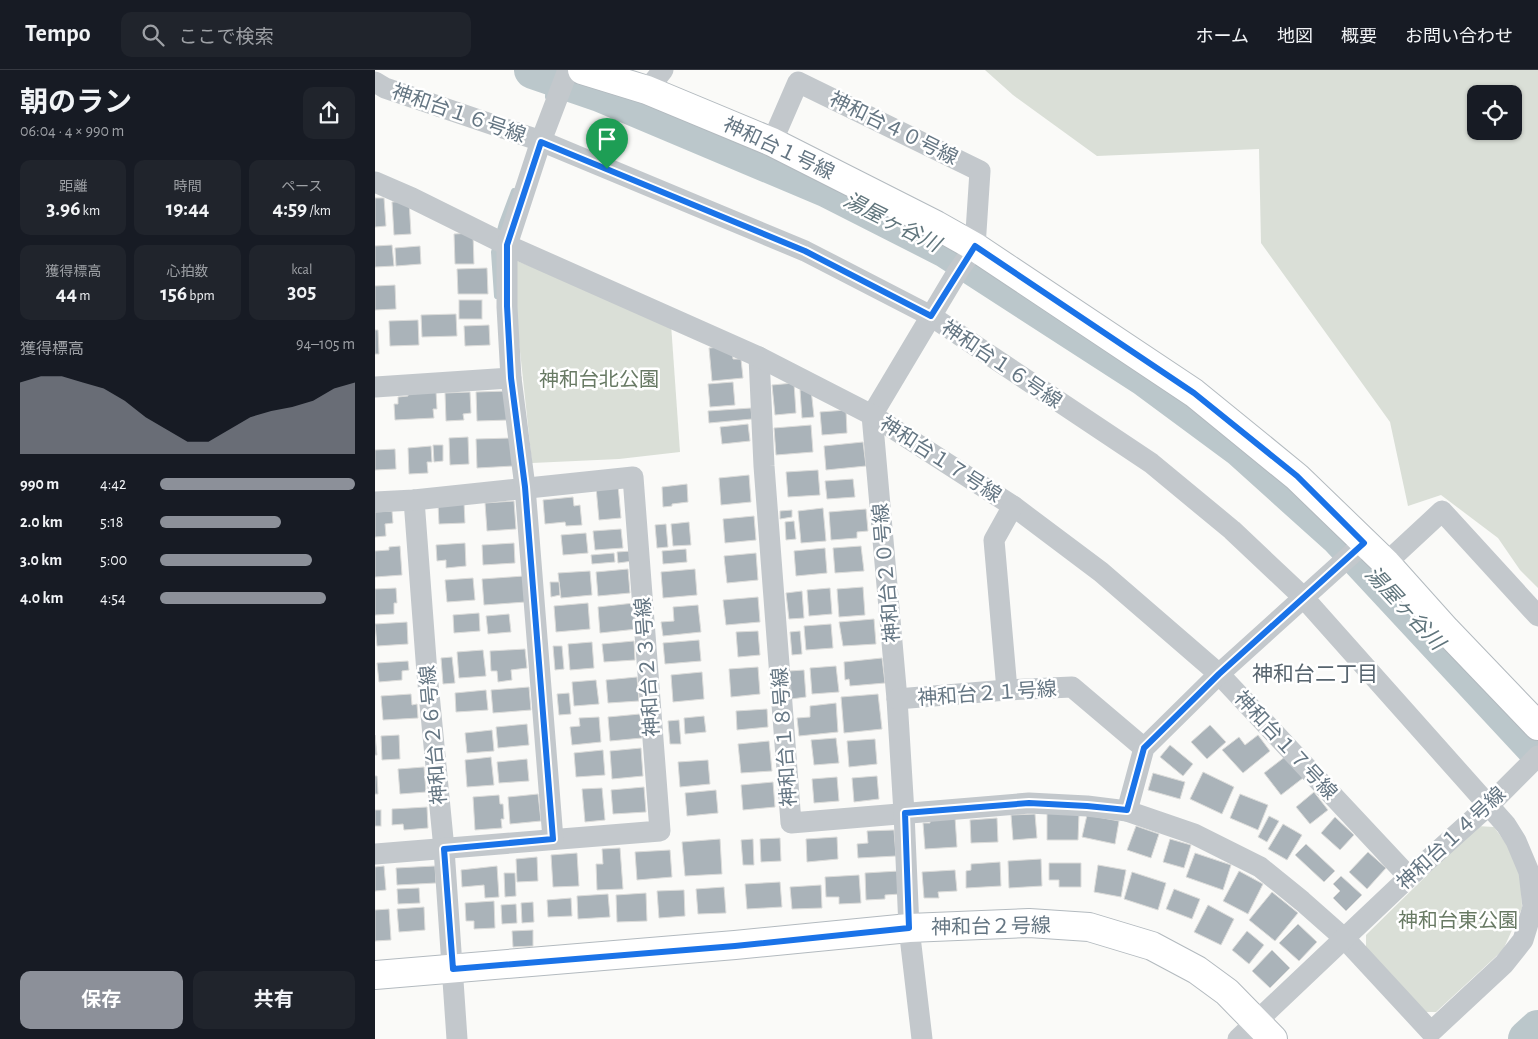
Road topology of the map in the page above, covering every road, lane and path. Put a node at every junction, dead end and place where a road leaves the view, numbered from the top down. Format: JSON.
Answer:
{"nodes":[{"id":1,"x":571,"y":75,"type":"edge"},
{"id":2,"x":655,"y":80,"type":"edge"},
{"id":3,"x":375,"y":82,"type":"edge"},
{"id":4,"x":541,"y":142,"type":"junction"},
{"id":5,"x":772,"y":142,"type":"junction"},
{"id":6,"x":375,"y":182,"type":"edge"},
{"id":7,"x":507,"y":245,"type":"junction"},
{"id":8,"x":975,"y":246,"type":"junction"},
{"id":9,"x":931,"y":316,"type":"junction"},
{"id":10,"x":759,"y":357,"type":"junction"},
{"id":11,"x":511,"y":378,"type":"junction"},
{"id":12,"x":375,"y":387,"type":"edge"},
{"id":13,"x":872,"y":415,"type":"junction"},
{"id":14,"x":525,"y":487,"type":"junction"},
{"id":15,"x":415,"y":500,"type":"junction"},
{"id":16,"x":375,"y":502,"type":"edge"},
{"id":17,"x":1013,"y":506,"type":"junction"},
{"id":18,"x":1356,"y":551,"type":"junction"},
{"id":19,"x":1386,"y":562,"type":"junction"},
{"id":20,"x":1303,"y":597,"type":"junction"},
{"id":21,"x":1538,"y":616,"type":"edge"},
{"id":22,"x":1219,"y":674,"type":"junction"},
{"id":23,"x":1007,"y":690,"type":"junction"},
{"id":24,"x":897,"y":699,"type":"junction"},
{"id":25,"x":1538,"y":726,"type":"edge"},
{"id":26,"x":1144,"y":748,"type":"junction"},
{"id":27,"x":1537,"y":757,"type":"edge"},
{"id":28,"x":1489,"y":805,"type":"junction"},
{"id":29,"x":1127,"y":810,"type":"junction"},
{"id":30,"x":905,"y":813,"type":"junction"},
{"id":31,"x":553,"y":839,"type":"junction"},
{"id":32,"x":444,"y":849,"type":"junction"},
{"id":33,"x":375,"y":854,"type":"edge"},
{"id":34,"x":1409,"y":878,"type":"junction"},
{"id":35,"x":909,"y":928,"type":"junction"},
{"id":36,"x":1345,"y":939,"type":"junction"},
{"id":37,"x":453,"y":969,"type":"junction"},
{"id":38,"x":375,"y":975,"type":"edge"},
{"id":39,"x":1256,"y":1033,"type":"edge"},
{"id":40,"x":457,"y":1039,"type":"edge"},
{"id":41,"x":922,"y":1039,"type":"edge"}],
"edges":[{"from":1,"to":2,"type":"street","name":"神和台１号線"},
{"from":1,"to":4,"type":"street"},
{"from":2,"to":5,"type":"street","name":"神和台１号線"},
{"from":3,"to":4,"type":"street","name":"神和台１６号線"},
{"from":4,"to":7,"type":"street"},
{"from":4,"to":9,"type":"street","name":"神和台１６号線"},
{"from":5,"to":8,"type":"street","name":"神和台１号線"},
{"from":5,"to":8,"type":"street","name":"神和台４０号線"},
{"from":6,"to":7,"type":"street","name":"神和台１７号線"},
{"from":7,"to":10,"type":"street","name":"神和台１７号線"},
{"from":7,"to":11,"type":"street"},
{"from":8,"to":9,"type":"street"},
{"from":8,"to":18,"type":"street","name":"神和台１号線"},
{"from":9,"to":13,"type":"street"},
{"from":9,"to":20,"type":"street","name":"神和台１６号線"},
{"from":10,"to":13,"type":"street","name":"神和台１７号線"},
{"from":10,"to":30,"type":"street","name":"神和台１８号線"},
{"from":11,"to":12,"type":"street"},
{"from":11,"to":14,"type":"street"},
{"from":13,"to":17,"type":"street","name":"神和台１７号線"},
{"from":13,"to":24,"type":"street","name":"神和台２０号線"},
{"from":14,"to":15,"type":"street","name":"神和台２３号線"},
{"from":14,"to":31,"type":"street"},
{"from":14,"to":31,"type":"street","name":"神和台２３号線"},
{"from":15,"to":16,"type":"street","name":"神和台２３号線"},
{"from":15,"to":32,"type":"street","name":"神和台２６号線"},
{"from":17,"to":22,"type":"street","name":"神和台１７号線"},
{"from":17,"to":23,"type":"street"},
{"from":18,"to":19,"type":"street","name":"神和台１号線"},
{"from":18,"to":20,"type":"street"},
{"from":19,"to":21,"type":"street"},
{"from":19,"to":25,"type":"street","name":"神和台１号線"},
{"from":20,"to":22,"type":"street"},
{"from":20,"to":28,"type":"street","name":"神和台１６号線"},
{"from":22,"to":26,"type":"street"},
{"from":22,"to":34,"type":"street","name":"神和台１７号線"},
{"from":23,"to":24,"type":"street","name":"神和台２１号線"},
{"from":23,"to":26,"type":"street","name":"神和台２１号線"},
{"from":24,"to":30,"type":"street","name":"神和台２０号線"},
{"from":26,"to":29,"type":"street"},
{"from":27,"to":28,"type":"street","name":"神和台１４号線"},
{"from":28,"to":34,"type":"street","name":"神和台１４号線"},
{"from":28,"to":36,"type":"street","name":"神和台１６号線"},
{"from":29,"to":30,"type":"street","name":"神和台１８号線"},
{"from":29,"to":36,"type":"street","name":"神和台１８号線"},
{"from":30,"to":35,"type":"street","name":"神和台２０号線"},
{"from":31,"to":32,"type":"street","name":"神和台２３号線"},
{"from":32,"to":33,"type":"street","name":"神和台２３号線"},
{"from":32,"to":37,"type":"street","name":"神和台２６号線"},
{"from":34,"to":36,"type":"street","name":"神和台１４号線"},
{"from":35,"to":37,"type":"street","name":"神和台２号線"},
{"from":35,"to":39,"type":"street","name":"神和台２号線"},
{"from":35,"to":41,"type":"street","name":"神和台２０号線"},
{"from":36,"to":39,"type":"street","name":"神和台１４号線"},
{"from":37,"to":38,"type":"street","name":"神和台２号線"},
{"from":37,"to":40,"type":"street","name":"神和台２６号線"}]}
